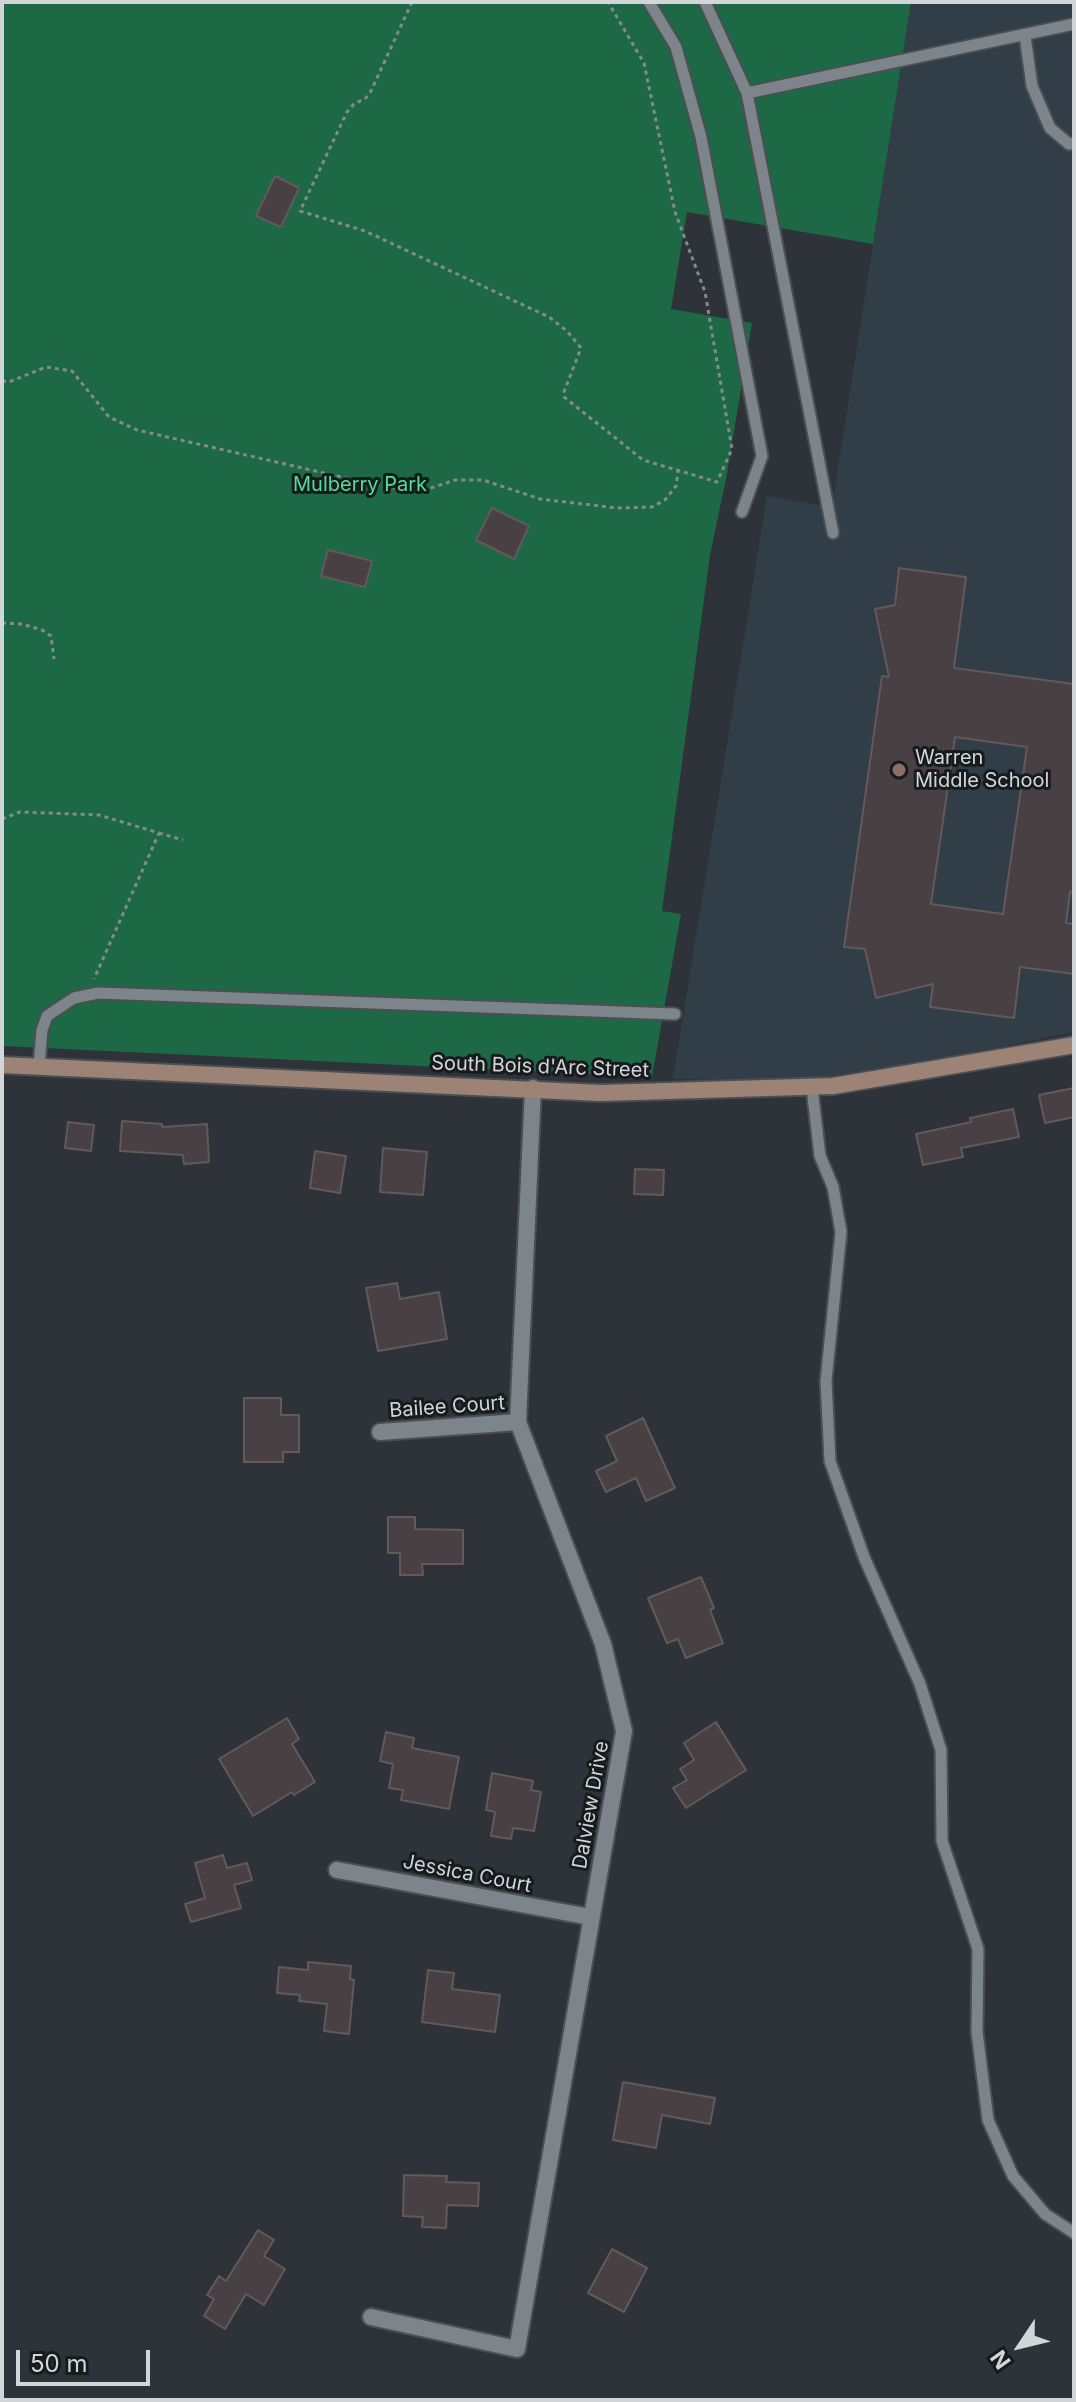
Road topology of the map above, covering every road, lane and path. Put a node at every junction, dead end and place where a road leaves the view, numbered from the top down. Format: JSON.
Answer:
{"nodes":[{"id":1,"x":412,"y":2,"type":"edge"},
{"id":2,"x":608,"y":2,"type":"edge"},
{"id":3,"x":649,"y":2,"type":"edge"},
{"id":4,"x":705,"y":2,"type":"edge"},
{"id":5,"x":1074,"y":24,"type":"edge"},
{"id":6,"x":1025,"y":36,"type":"junction"},
{"id":7,"x":747,"y":93,"type":"junction"},
{"id":8,"x":1074,"y":143,"type":"edge"},
{"id":9,"x":2,"y":381,"type":"edge"},
{"id":10,"x":678,"y":471,"type":"junction"},
{"id":11,"x":742,"y":512,"type":"dead end"},
{"id":12,"x":833,"y":533,"type":"dead end"},
{"id":13,"x":2,"y":623,"type":"edge"},
{"id":14,"x":54,"y":659,"type":"dead end"},
{"id":15,"x":2,"y":819,"type":"edge"},
{"id":16,"x":159,"y":833,"type":"junction"},
{"id":17,"x":183,"y":840,"type":"dead end"},
{"id":18,"x":89,"y":995,"type":"junction"},
{"id":19,"x":675,"y":1014,"type":"dead end"},
{"id":20,"x":1074,"y":1045,"type":"edge"},
{"id":21,"x":2,"y":1065,"type":"edge"},
{"id":22,"x":39,"y":1066,"type":"junction"},
{"id":23,"x":533,"y":1088,"type":"junction"},
{"id":24,"x":812,"y":1088,"type":"junction"},
{"id":25,"x":518,"y":1422,"type":"junction"},
{"id":26,"x":380,"y":1432,"type":"dead end"},
{"id":27,"x":337,"y":1870,"type":"dead end"},
{"id":28,"x":590,"y":1917,"type":"junction"},
{"id":29,"x":1074,"y":2233,"type":"edge"},
{"id":30,"x":371,"y":2317,"type":"dead end"}],
"edges":[{"from":1,"to":10,"type":"path"},
{"from":2,"to":10,"type":"path"},
{"from":3,"to":11,"type":"lane"},
{"from":4,"to":7,"type":"lane"},
{"from":5,"to":6,"type":"lane"},
{"from":6,"to":7,"type":"lane"},
{"from":6,"to":8,"type":"lane"},
{"from":7,"to":12,"type":"lane"},
{"from":9,"to":10,"type":"path"},
{"from":13,"to":14,"type":"path"},
{"from":15,"to":16,"type":"path"},
{"from":16,"to":17,"type":"path"},
{"from":16,"to":18,"type":"path"},
{"from":18,"to":19,"type":"lane"},
{"from":18,"to":22,"type":"lane"},
{"from":20,"to":24,"type":"main road","name":"South Bois d'Arc Street"},
{"from":21,"to":22,"type":"main road","name":"South Bois d'Arc Street"},
{"from":22,"to":23,"type":"main road","name":"South Bois d'Arc Street"},
{"from":23,"to":24,"type":"main road","name":"South Bois d'Arc Street"},
{"from":23,"to":25,"type":"street","name":"Dalview Drive"},
{"from":24,"to":29,"type":"lane"},
{"from":25,"to":26,"type":"street","name":"Bailee Court"},
{"from":25,"to":28,"type":"street","name":"Dalview Drive"},
{"from":27,"to":28,"type":"street","name":"Jessica Court"},
{"from":28,"to":30,"type":"street","name":"Dalview Drive"}]}
